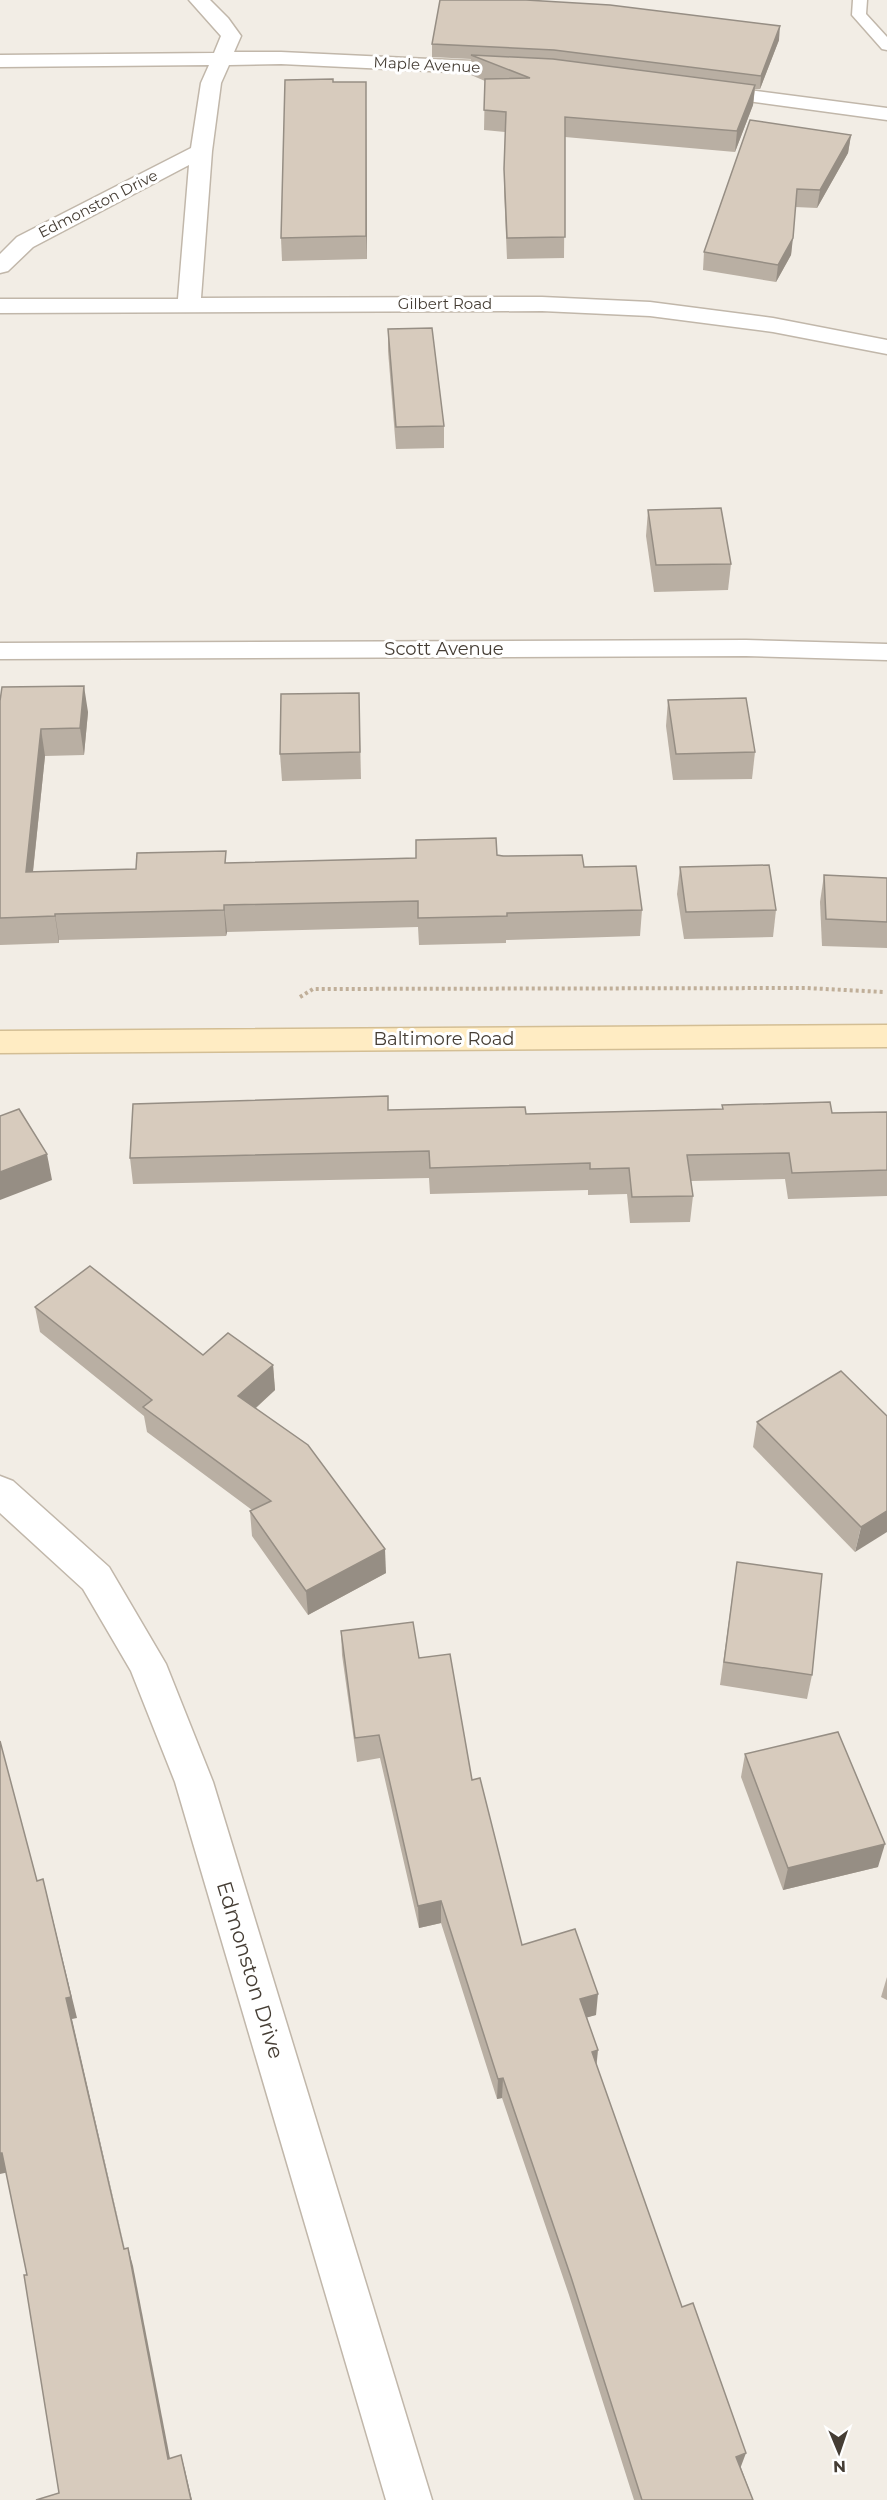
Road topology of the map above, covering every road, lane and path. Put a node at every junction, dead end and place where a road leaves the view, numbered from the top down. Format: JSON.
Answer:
{"nodes":[{"id":1,"x":199,"y":0,"type":"edge"},
{"id":2,"x":860,"y":0,"type":"edge"},
{"id":3,"x":887,"y":46,"type":"edge"},
{"id":4,"x":223,"y":60,"type":"junction"},
{"id":5,"x":0,"y":61,"type":"edge"},
{"id":6,"x":541,"y":70,"type":"edge"},
{"id":7,"x":691,"y":89,"type":"edge"},
{"id":8,"x":887,"y":114,"type":"edge"},
{"id":9,"x":201,"y":151,"type":"junction"},
{"id":10,"x":0,"y":266,"type":"edge"},
{"id":11,"x":189,"y":305,"type":"junction"},
{"id":12,"x":0,"y":306,"type":"edge"},
{"id":13,"x":887,"y":347,"type":"edge"},
{"id":14,"x":0,"y":651,"type":"edge"},
{"id":15,"x":887,"y":652,"type":"edge"},
{"id":16,"x":887,"y":992,"type":"edge"},
{"id":17,"x":297,"y":999,"type":"dead end"},
{"id":18,"x":887,"y":1035,"type":"edge"},
{"id":19,"x":0,"y":1042,"type":"edge"},
{"id":20,"x":0,"y":1491,"type":"edge"},
{"id":21,"x":409,"y":2500,"type":"edge"}],
"edges":[{"from":1,"to":4,"type":"street"},
{"from":2,"to":3,"type":"lane"},
{"from":4,"to":5,"type":"street","name":"Maple Avenue"},
{"from":4,"to":6,"type":"street","name":"Maple Avenue"},
{"from":4,"to":9,"type":"street"},
{"from":7,"to":8,"type":"street"},
{"from":9,"to":10,"type":"street","name":"Edmonston Drive"},
{"from":9,"to":11,"type":"street"},
{"from":11,"to":12,"type":"street","name":"Gilbert Road"},
{"from":11,"to":13,"type":"street","name":"Gilbert Road"},
{"from":14,"to":15,"type":"street","name":"Scott Avenue"},
{"from":16,"to":17,"type":"path"},
{"from":18,"to":19,"type":"street","name":"Baltimore Road"},
{"from":20,"to":21,"type":"street","name":"Edmonston Drive"}]}
